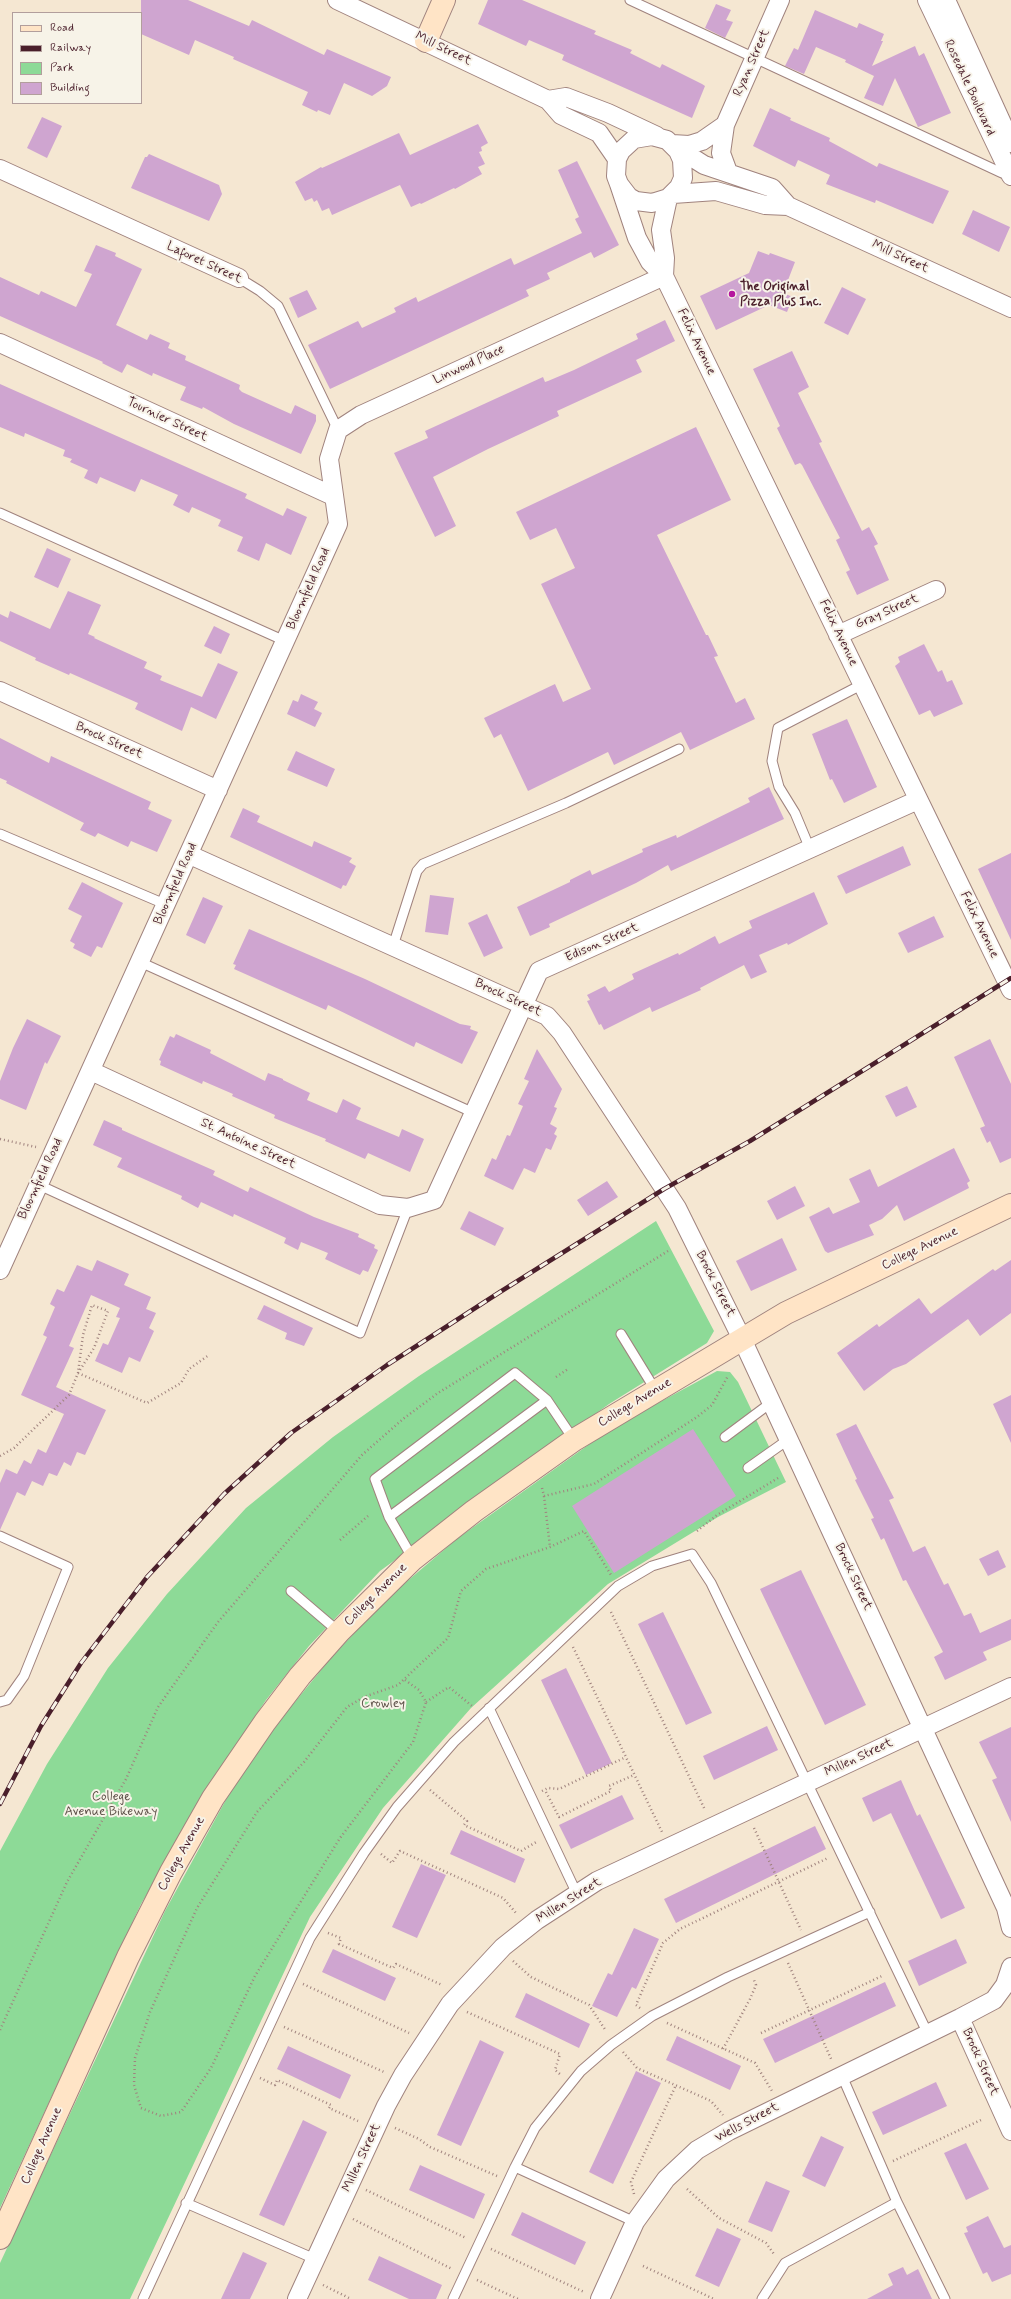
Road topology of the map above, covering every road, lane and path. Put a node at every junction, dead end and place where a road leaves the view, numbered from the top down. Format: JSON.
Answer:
{"nodes":[{"id":1,"x":337,"y":0,"type":"edge"},
{"id":2,"x":444,"y":0,"type":"edge"},
{"id":3,"x":630,"y":0,"type":"edge"},
{"id":4,"x":780,"y":0,"type":"edge"},
{"id":5,"x":927,"y":0,"type":"edge"},
{"id":6,"x":946,"y":0,"type":"edge"},
{"id":7,"x":356,"y":4,"type":"edge"},
{"id":8,"x":426,"y":40,"type":"junction"},
{"id":9,"x":755,"y":58,"type":"junction"},
{"id":10,"x":548,"y":100,"type":"junction"},
{"id":11,"x":725,"y":126,"type":"junction"},
{"id":12,"x":666,"y":141,"type":"junction"},
{"id":13,"x":1011,"y":143,"type":"edge"},
{"id":14,"x":617,"y":159,"type":"junction"},
{"id":15,"x":0,"y":169,"type":"edge"},
{"id":16,"x":728,"y":172,"type":"junction"},
{"id":17,"x":1010,"y":172,"type":"edge"},
{"id":18,"x":619,"y":184,"type":"junction"},
{"id":19,"x":670,"y":196,"type":"junction"},
{"id":20,"x":788,"y":206,"type":"junction"},
{"id":21,"x":664,"y":276,"type":"junction"},
{"id":22,"x":238,"y":278,"type":"joint"},
{"id":23,"x":1011,"y":308,"type":"edge"},
{"id":24,"x":0,"y":343,"type":"edge"},
{"id":25,"x":338,"y":430,"type":"junction"},
{"id":26,"x":334,"y":496,"type":"junction"},
{"id":27,"x":0,"y":513,"type":"edge"},
{"id":28,"x":936,"y":590,"type":"dead end"},
{"id":29,"x":838,"y":634,"type":"junction"},
{"id":30,"x":285,"y":641,"type":"junction"},
{"id":31,"x":863,"y":684,"type":"junction"},
{"id":32,"x":0,"y":691,"type":"edge"},
{"id":33,"x":679,"y":749,"type":"dead end"},
{"id":34,"x":218,"y":790,"type":"junction"},
{"id":35,"x":918,"y":800,"type":"junction"},
{"id":36,"x":0,"y":834,"type":"edge"},
{"id":37,"x":810,"y":849,"type":"junction"},
{"id":38,"x":190,"y":855,"type":"junction"},
{"id":39,"x":167,"y":905,"type":"junction"},
{"id":40,"x":393,"y":946,"type":"junction"},
{"id":41,"x":140,"y":962,"type":"junction"},
{"id":42,"x":1011,"y":990,"type":"edge"},
{"id":43,"x":523,"y":1005,"type":"junction"},
{"id":44,"x":90,"y":1072,"type":"junction"},
{"id":45,"x":474,"y":1112,"type":"junction"},
{"id":46,"x":0,"y":1139,"type":"edge"},
{"id":47,"x":36,"y":1147,"type":"dead end"},
{"id":48,"x":39,"y":1185,"type":"junction"},
{"id":49,"x":1011,"y":1205,"type":"edge"},
{"id":50,"x":408,"y":1208,"type":"junction"},
{"id":51,"x":2,"y":1258,"type":"edge"},
{"id":52,"x":621,"y":1334,"type":"dead end"},
{"id":53,"x":742,"y":1339,"type":"junction"},
{"id":54,"x":209,"y":1355,"type":"dead end"},
{"id":55,"x":568,"y":1369,"type":"dead end"},
{"id":56,"x":78,"y":1373,"type":"junction"},
{"id":57,"x":728,"y":1376,"type":"dead end"},
{"id":58,"x":556,"y":1377,"type":"dead end"},
{"id":59,"x":656,"y":1391,"type":"junction"},
{"id":60,"x":547,"y":1400,"type":"junction"},
{"id":61,"x":772,"y":1402,"type":"junction"},
{"id":62,"x":725,"y":1437,"type":"dead end"},
{"id":63,"x":789,"y":1439,"type":"junction"},
{"id":64,"x":574,"y":1440,"type":"junction"},
{"id":65,"x":0,"y":1456,"type":"edge"},
{"id":66,"x":748,"y":1468,"type":"dead end"},
{"id":67,"x":778,"y":1478,"type":"dead end"},
{"id":68,"x":546,"y":1484,"type":"dead end"},
{"id":69,"x":544,"y":1496,"type":"junction"},
{"id":70,"x":368,"y":1516,"type":"dead end"},
{"id":71,"x":389,"y":1518,"type":"junction"},
{"id":72,"x":697,"y":1531,"type":"dead end"},
{"id":73,"x":0,"y":1536,"type":"edge"},
{"id":74,"x":340,"y":1540,"type":"dead end"},
{"id":75,"x":550,"y":1547,"type":"junction"},
{"id":76,"x":413,"y":1559,"type":"junction"},
{"id":77,"x":613,"y":1578,"type":"dead end"},
{"id":78,"x":291,"y":1590,"type":"dead end"},
{"id":79,"x":604,"y":1599,"type":"junction"},
{"id":80,"x":339,"y":1632,"type":"junction"},
{"id":81,"x":567,"y":1634,"type":"junction"},
{"id":82,"x":405,"y":1680,"type":"junction"},
{"id":83,"x":1011,"y":1688,"type":"edge"},
{"id":84,"x":0,"y":1702,"type":"edge"},
{"id":85,"x":426,"y":1702,"type":"junction"},
{"id":86,"x":472,"y":1706,"type":"dead end"},
{"id":87,"x":489,"y":1708,"type":"junction"},
{"id":88,"x":923,"y":1728,"type":"junction"},
{"id":89,"x":626,"y":1757,"type":"junction"},
{"id":90,"x":634,"y":1775,"type":"junction"},
{"id":91,"x":419,"y":1782,"type":"junction"},
{"id":92,"x":808,"y":1782,"type":"junction"},
{"id":93,"x":545,"y":1790,"type":"junction"},
{"id":94,"x":531,"y":1797,"type":"junction"},
{"id":95,"x":706,"y":1811,"type":"dead end"},
{"id":96,"x":754,"y":1828,"type":"dead end"},
{"id":97,"x":662,"y":1832,"type":"dead end"},
{"id":98,"x":549,"y":1835,"type":"junction"},
{"id":99,"x":369,"y":1846,"type":"junction"},
{"id":100,"x":577,"y":1894,"type":"junction"},
{"id":101,"x":870,"y":1912,"type":"junction"},
{"id":102,"x":529,"y":1926,"type":"junction"},
{"id":103,"x":317,"y":1928,"type":"junction"},
{"id":104,"x":1011,"y":1928,"type":"edge"},
{"id":105,"x":806,"y":1941,"type":"junction"},
{"id":106,"x":783,"y":1952,"type":"junction"},
{"id":107,"x":1011,"y":1966,"type":"edge"},
{"id":108,"x":749,"y":1968,"type":"junction"},
{"id":109,"x":897,"y":1968,"type":"junction"},
{"id":110,"x":292,"y":1978,"type":"junction"},
{"id":111,"x":442,"y":1985,"type":"dead end"},
{"id":112,"x":809,"y":2010,"type":"junction"},
{"id":113,"x":467,"y":2012,"type":"dead end"},
{"id":114,"x":960,"y":2018,"type":"junction"},
{"id":115,"x":272,"y":2021,"type":"junction"},
{"id":116,"x":761,"y":2033,"type":"dead end"},
{"id":117,"x":928,"y":2034,"type":"junction"},
{"id":118,"x":424,"y":2041,"type":"junction"},
{"id":119,"x":723,"y":2049,"type":"dead end"},
{"id":120,"x":248,"y":2072,"type":"junction"},
{"id":121,"x":842,"y":2076,"type":"junction"},
{"id":122,"x":401,"y":2079,"type":"junction"},
{"id":123,"x":570,"y":2084,"type":"junction"},
{"id":124,"x":676,"y":2086,"type":"dead end"},
{"id":125,"x":981,"y":2120,"type":"dead end"},
{"id":126,"x":358,"y":2121,"type":"dead end"},
{"id":127,"x":394,"y":2128,"type":"dead end"},
{"id":128,"x":1011,"y":2131,"type":"edge"},
{"id":129,"x":882,"y":2166,"type":"junction"},
{"id":130,"x":514,"y":2167,"type":"junction"},
{"id":131,"x":508,"y":2181,"type":"junction"},
{"id":132,"x":687,"y":2189,"type":"dead end"},
{"id":133,"x":636,"y":2202,"type":"dead end"},
{"id":134,"x":897,"y":2202,"type":"junction"},
{"id":135,"x":186,"y":2203,"type":"junction"},
{"id":136,"x":352,"y":2219,"type":"dead end"},
{"id":137,"x":635,"y":2222,"type":"junction"},
{"id":138,"x":0,"y":2238,"type":"edge"},
{"id":139,"x":315,"y":2259,"type":"junction"},
{"id":140,"x":783,"y":2265,"type":"junction"},
{"id":141,"x":643,"y":2266,"type":"dead end"},
{"id":142,"x":465,"y":2274,"type":"junction"},
{"id":143,"x":322,"y":2285,"type":"dead end"},
{"id":144,"x":143,"y":2299,"type":"edge"},
{"id":145,"x":297,"y":2299,"type":"edge"},
{"id":146,"x":351,"y":2299,"type":"edge"},
{"id":147,"x":453,"y":2299,"type":"edge"},
{"id":148,"x":518,"y":2299,"type":"edge"},
{"id":149,"x":600,"y":2299,"type":"edge"},
{"id":150,"x":714,"y":2299,"type":"edge"},
{"id":151,"x":762,"y":2299,"type":"edge"},
{"id":152,"x":945,"y":2299,"type":"edge"}],
"edges":[{"from":1,"to":7,"type":"street","name":"Mill Street"},
{"from":2,"to":8,"type":"street"},
{"from":3,"to":9,"type":"lane"},
{"from":4,"to":9,"type":"street","name":"Ryan Street"},
{"from":5,"to":17,"type":"street","name":"Rosedale Boulevard"},
{"from":6,"to":13,"type":"street","name":"Rosedale Boulevard"},
{"from":7,"to":8,"type":"street","name":"Mill Street"},
{"from":8,"to":10,"type":"street","name":"Mill Street"},
{"from":9,"to":11,"type":"street","name":"Ryan Street"},
{"from":9,"to":17,"type":"lane"},
{"from":10,"to":12,"type":"street","name":"Mill Street"},
{"from":10,"to":14,"type":"street","name":"Mill Street"},
{"from":11,"to":12,"type":"street"},
{"from":11,"to":16,"type":"street","name":"Ryan Street"},
{"from":12,"to":14,"type":"street"},
{"from":12,"to":16,"type":"street","name":"Mill Street"},
{"from":12,"to":19,"type":"street"},
{"from":14,"to":18,"type":"street"},
{"from":15,"to":22,"type":"street","name":"Laforet Street"},
{"from":16,"to":20,"type":"street","name":"Mill Street"},
{"from":18,"to":19,"type":"street"},
{"from":18,"to":21,"type":"street","name":"Felix Avenue"},
{"from":19,"to":20,"type":"street","name":"Mill Street"},
{"from":19,"to":21,"type":"street","name":"Felix Avenue"},
{"from":20,"to":23,"type":"street","name":"Mill Street"},
{"from":21,"to":25,"type":"street","name":"Linwood Place"},
{"from":21,"to":29,"type":"street","name":"Felix Avenue"},
{"from":22,"to":25,"type":"lane","name":"Laforet Street"},
{"from":24,"to":26,"type":"street","name":"Tournier Street"},
{"from":25,"to":26,"type":"street"},
{"from":26,"to":30,"type":"street","name":"Bloomfield Road"},
{"from":27,"to":30,"type":"lane"},
{"from":28,"to":29,"type":"street","name":"Gray Street"},
{"from":29,"to":31,"type":"street","name":"Felix Avenue"},
{"from":30,"to":34,"type":"street","name":"Bloomfield Road"},
{"from":31,"to":35,"type":"street","name":"Felix Avenue"},
{"from":31,"to":37,"type":"lane"},
{"from":32,"to":34,"type":"street","name":"Brock Street"},
{"from":33,"to":40,"type":"lane"},
{"from":34,"to":38,"type":"street","name":"Bloomfield Road"},
{"from":35,"to":37,"type":"street","name":"Edison Street"},
{"from":35,"to":42,"type":"street","name":"Felix Avenue"},
{"from":36,"to":39,"type":"lane"},
{"from":37,"to":43,"type":"street","name":"Edison Street"},
{"from":38,"to":39,"type":"street","name":"Bloomfield Road"},
{"from":38,"to":40,"type":"street","name":"Brock Street"},
{"from":39,"to":41,"type":"street","name":"Bloomfield Road"},
{"from":40,"to":43,"type":"street","name":"Brock Street"},
{"from":41,"to":44,"type":"street","name":"Bloomfield Road"},
{"from":41,"to":45,"type":"lane"},
{"from":43,"to":45,"type":"street","name":"Edison Street"},
{"from":43,"to":53,"type":"street","name":"Brock Street"},
{"from":44,"to":48,"type":"street","name":"Bloomfield Road"},
{"from":44,"to":50,"type":"street","name":"St. Antoine Street"},
{"from":45,"to":50,"type":"street","name":"Edison Street"},
{"from":46,"to":47,"type":"path"},
{"from":48,"to":50,"type":"lane"},
{"from":48,"to":51,"type":"street","name":"Bloomfield Road"},
{"from":49,"to":53,"type":"street","name":"College Avenue"},
{"from":52,"to":59,"type":"lane"},
{"from":53,"to":59,"type":"street","name":"College Avenue"},
{"from":53,"to":61,"type":"street","name":"Brock Street"},
{"from":54,"to":56,"type":"path"},
{"from":55,"to":58,"type":"path"},
{"from":56,"to":56,"type":"path"},
{"from":56,"to":65,"type":"path"},
{"from":57,"to":69,"type":"path"},
{"from":59,"to":64,"type":"street","name":"College Avenue"},
{"from":60,"to":64,"type":"lane"},
{"from":60,"to":71,"type":"lane"},
{"from":60,"to":71,"type":"lane"},
{"from":61,"to":62,"type":"lane"},
{"from":61,"to":63,"type":"street","name":"Brock Street"},
{"from":63,"to":66,"type":"lane"},
{"from":63,"to":88,"type":"street","name":"Brock Street"},
{"from":64,"to":76,"type":"street","name":"College Avenue"},
{"from":67,"to":72,"type":"path"},
{"from":68,"to":69,"type":"path"},
{"from":69,"to":75,"type":"path"},
{"from":70,"to":74,"type":"path"},
{"from":71,"to":76,"type":"lane"},
{"from":73,"to":84,"type":"lane"},
{"from":75,"to":77,"type":"path"},
{"from":75,"to":82,"type":"path"},
{"from":76,"to":80,"type":"street","name":"College Avenue"},
{"from":78,"to":80,"type":"lane"},
{"from":79,"to":81,"type":"lane"},
{"from":79,"to":92,"type":"lane"},
{"from":79,"to":95,"type":"path"},
{"from":80,"to":138,"type":"street","name":"College Avenue"},
{"from":81,"to":87,"type":"lane"},
{"from":81,"to":89,"type":"path"},
{"from":82,"to":85,"type":"path"},
{"from":82,"to":85,"type":"path"},
{"from":83,"to":88,"type":"street","name":"Millen Street"},
{"from":85,"to":86,"type":"path"},
{"from":87,"to":91,"type":"lane"},
{"from":87,"to":94,"type":"lane"},
{"from":88,"to":92,"type":"street","name":"Millen Street"},
{"from":88,"to":104,"type":"street","name":"Brock Street"},
{"from":89,"to":90,"type":"path"},
{"from":89,"to":93,"type":"path"},
{"from":90,"to":93,"type":"path"},
{"from":90,"to":97,"type":"path"},
{"from":91,"to":98,"type":"path"},
{"from":91,"to":99,"type":"lane"},
{"from":92,"to":100,"type":"street","name":"Millen Street"},
{"from":92,"to":101,"type":"lane"},
{"from":93,"to":94,"type":"path"},
{"from":94,"to":98,"type":"lane"},
{"from":96,"to":105,"type":"path"},
{"from":98,"to":100,"type":"lane"},
{"from":99,"to":102,"type":"path"},
{"from":99,"to":103,"type":"lane"},
{"from":100,"to":102,"type":"street","name":"Millen Street"},
{"from":101,"to":105,"type":"lane"},
{"from":101,"to":109,"type":"lane"},
{"from":102,"to":118,"type":"street","name":"Millen Street"},
{"from":103,"to":110,"type":"lane"},
{"from":103,"to":111,"type":"path"},
{"from":105,"to":106,"type":"lane"},
{"from":106,"to":108,"type":"lane"},
{"from":106,"to":112,"type":"path"},
{"from":107,"to":114,"type":"street","name":"Brock Street"},
{"from":108,"to":119,"type":"path"},
{"from":108,"to":123,"type":"lane"},
{"from":109,"to":112,"type":"path"},
{"from":109,"to":117,"type":"lane"},
{"from":110,"to":115,"type":"lane"},
{"from":110,"to":118,"type":"path"},
{"from":112,"to":116,"type":"path"},
{"from":112,"to":121,"type":"path"},
{"from":113,"to":123,"type":"path"},
{"from":114,"to":117,"type":"street","name":"Wells Street"},
{"from":114,"to":128,"type":"street","name":"Brock Street"},
{"from":115,"to":120,"type":"lane"},
{"from":115,"to":122,"type":"path"},
{"from":117,"to":121,"type":"street","name":"Wells Street"},
{"from":118,"to":122,"type":"street","name":"Millen Street"},
{"from":120,"to":126,"type":"path"},
{"from":120,"to":135,"type":"lane"},
{"from":121,"to":129,"type":"lane"},
{"from":121,"to":137,"type":"street","name":"Wells Street"},
{"from":122,"to":139,"type":"street","name":"Millen Street"},
{"from":123,"to":130,"type":"lane"},
{"from":124,"to":133,"type":"path"},
{"from":125,"to":129,"type":"path"},
{"from":127,"to":131,"type":"path"},
{"from":129,"to":134,"type":"lane"},
{"from":130,"to":131,"type":"lane"},
{"from":130,"to":137,"type":"lane"},
{"from":131,"to":142,"type":"lane"},
{"from":132,"to":140,"type":"path"},
{"from":134,"to":140,"type":"lane"},
{"from":134,"to":152,"type":"lane"},
{"from":135,"to":139,"type":"lane"},
{"from":135,"to":144,"type":"lane"},
{"from":136,"to":142,"type":"path"},
{"from":137,"to":149,"type":"street","name":"Wells Street"},
{"from":139,"to":145,"type":"street","name":"Millen Street"},
{"from":140,"to":151,"type":"lane"},
{"from":141,"to":150,"type":"path"},
{"from":142,"to":147,"type":"lane"},
{"from":142,"to":148,"type":"path"},
{"from":143,"to":146,"type":"path"}]}
